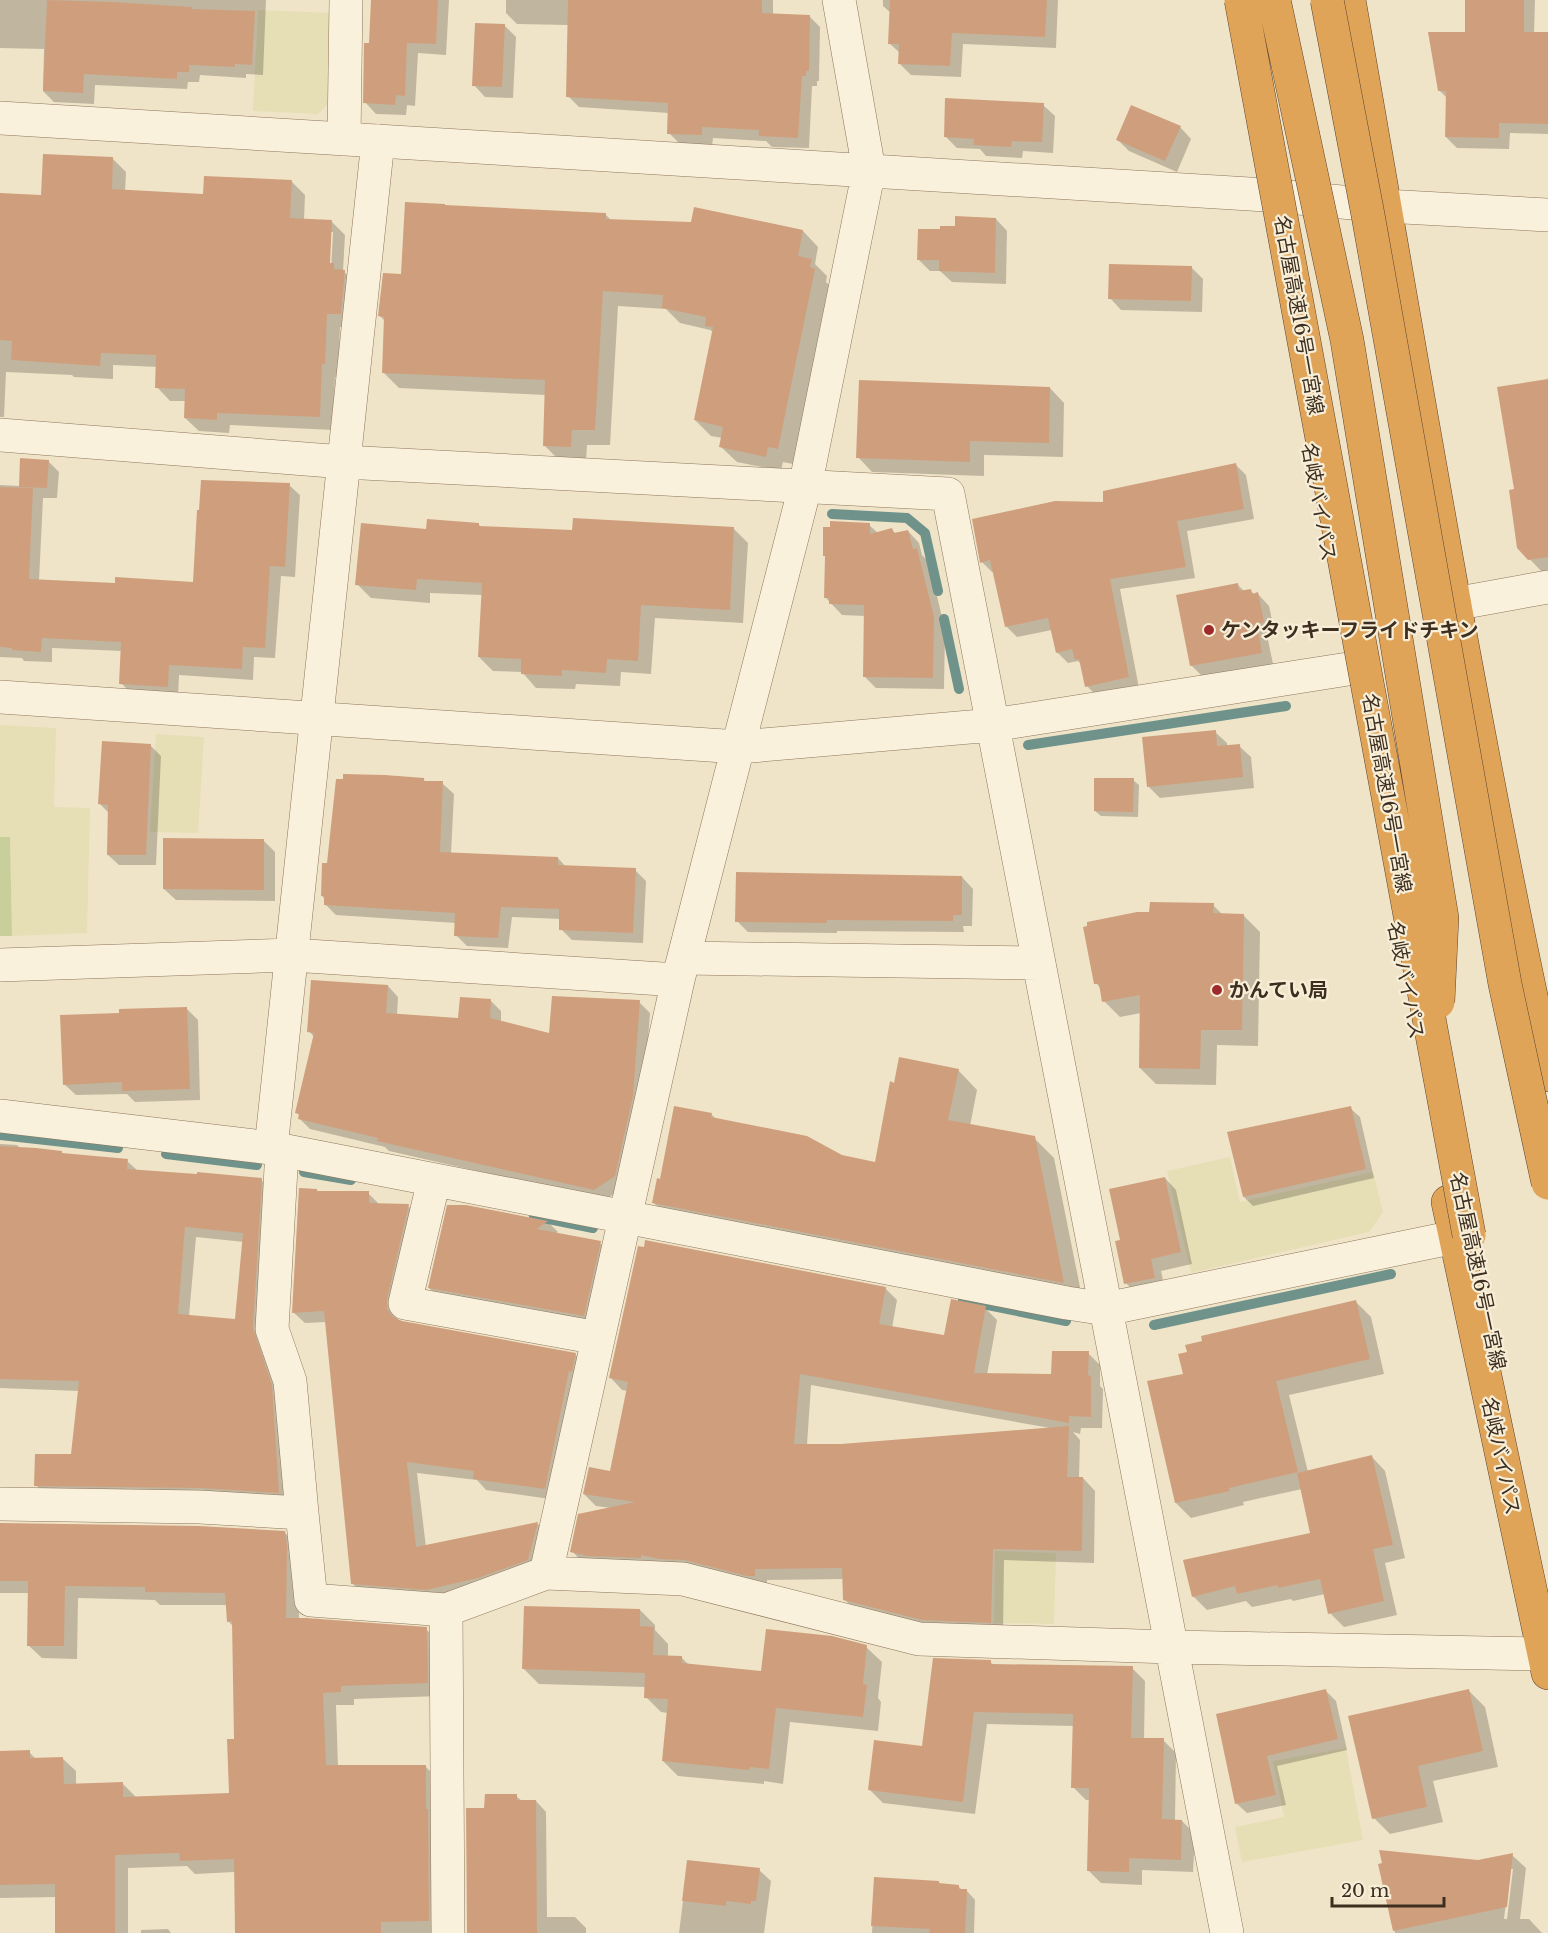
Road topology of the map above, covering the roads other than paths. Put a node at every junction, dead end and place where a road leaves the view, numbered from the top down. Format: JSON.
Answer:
{"nodes":[{"id":1,"x":346,"y":0,"type":"edge"},
{"id":2,"x":839,"y":0,"type":"edge"},
{"id":3,"x":1232,"y":0,"type":"edge"},
{"id":4,"x":1241,"y":0,"type":"edge"},
{"id":5,"x":1274,"y":0,"type":"edge"},
{"id":6,"x":1327,"y":0,"type":"edge"},
{"id":7,"x":1349,"y":0,"type":"edge"},
{"id":8,"x":0,"y":118,"type":"edge"},
{"id":9,"x":344,"y":139,"type":"junction"},
{"id":10,"x":378,"y":141,"type":"junction"},
{"id":11,"x":869,"y":170,"type":"junction"},
{"id":12,"x":1266,"y":195,"type":"junction"},
{"id":13,"x":1385,"y":206,"type":"junction"},
{"id":14,"x":1548,"y":215,"type":"edge"},
{"id":15,"x":0,"y":435,"type":"edge"},
{"id":16,"x":344,"y":462,"type":"junction"},
{"id":17,"x":805,"y":487,"type":"junction"},
{"id":18,"x":1548,"y":587,"type":"edge"},
{"id":19,"x":1454,"y":604,"type":"junction"},
{"id":20,"x":1348,"y":669,"type":"junction"},
{"id":21,"x":0,"y":697,"type":"edge"},
{"id":22,"x":317,"y":718,"type":"junction"},
{"id":23,"x":993,"y":725,"type":"junction"},
{"id":24,"x":739,"y":747,"type":"junction"},
{"id":25,"x":292,"y":955,"type":"junction"},
{"id":26,"x":1039,"y":963,"type":"junction"},
{"id":27,"x":0,"y":965,"type":"edge"},
{"id":28,"x":681,"y":969,"type":"junction"},
{"id":29,"x":1436,"y":1060,"type":"junction"},
{"id":30,"x":1548,"y":1075,"type":"edge"},
{"id":31,"x":0,"y":1116,"type":"edge"},
{"id":32,"x":276,"y":1149,"type":"junction"},
{"id":33,"x":434,"y":1180,"type":"junction"},
{"id":34,"x":1548,"y":1184,"type":"edge"},
{"id":35,"x":626,"y":1217,"type":"junction"},
{"id":36,"x":1455,"y":1237,"type":"junction"},
{"id":37,"x":1106,"y":1309,"type":"junction"},
{"id":38,"x":598,"y":1338,"type":"junction"},
{"id":39,"x":0,"y":1504,"type":"edge"},
{"id":40,"x":302,"y":1513,"type":"junction"},
{"id":41,"x":546,"y":1573,"type":"junction"},
{"id":42,"x":1548,"y":1584,"type":"edge"},
{"id":43,"x":446,"y":1611,"type":"junction"},
{"id":44,"x":1171,"y":1647,"type":"junction"},
{"id":45,"x":1546,"y":1663,"type":"edge"},
{"id":46,"x":448,"y":1933,"type":"edge"},
{"id":47,"x":1227,"y":1933,"type":"edge"}],
"edges":[{"from":1,"to":9,"type":"street"},
{"from":2,"to":11,"type":"street"},
{"from":3,"to":12,"type":"highway","name":"名岐バイパス"},
{"from":4,"to":29,"type":"highway","name":"名古屋高速16号一宮線","bridge":true},
{"from":5,"to":29,"type":"highway","bridge":true},
{"from":6,"to":34,"type":"highway","bridge":true},
{"from":7,"to":13,"type":"highway"},
{"from":8,"to":9,"type":"street"},
{"from":9,"to":10,"type":"street"},
{"from":10,"to":11,"type":"street"},
{"from":10,"to":16,"type":"street"},
{"from":11,"to":12,"type":"street"},
{"from":11,"to":17,"type":"street"},
{"from":12,"to":13,"type":"street"},
{"from":12,"to":20,"type":"highway","name":"名岐バイパス"},
{"from":13,"to":14,"type":"street"},
{"from":13,"to":19,"type":"highway"},
{"from":15,"to":16,"type":"street"},
{"from":16,"to":17,"type":"street"},
{"from":16,"to":22,"type":"street"},
{"from":17,"to":23,"type":"street"},
{"from":17,"to":24,"type":"street"},
{"from":18,"to":19,"type":"street"},
{"from":19,"to":30,"type":"highway"},
{"from":20,"to":23,"type":"street"},
{"from":20,"to":36,"type":"highway","name":"名岐バイパス"},
{"from":21,"to":22,"type":"street"},
{"from":22,"to":24,"type":"street"},
{"from":22,"to":25,"type":"street"},
{"from":23,"to":24,"type":"street"},
{"from":23,"to":26,"type":"street"},
{"from":24,"to":28,"type":"street"},
{"from":25,"to":27,"type":"street"},
{"from":25,"to":28,"type":"street"},
{"from":25,"to":32,"type":"street"},
{"from":26,"to":28,"type":"street"},
{"from":26,"to":37,"type":"street"},
{"from":28,"to":35,"type":"street"},
{"from":29,"to":42,"type":"highway","name":"名古屋高速16号一宮線","bridge":true},
{"from":31,"to":32,"type":"street"},
{"from":32,"to":33,"type":"street"},
{"from":32,"to":40,"type":"street"},
{"from":33,"to":35,"type":"street"},
{"from":33,"to":38,"type":"street"},
{"from":35,"to":37,"type":"street"},
{"from":35,"to":38,"type":"street"},
{"from":36,"to":37,"type":"street"},
{"from":36,"to":45,"type":"highway","name":"名岐バイパス"},
{"from":37,"to":44,"type":"street"},
{"from":38,"to":41,"type":"street"},
{"from":39,"to":40,"type":"street"},
{"from":40,"to":43,"type":"street"},
{"from":41,"to":43,"type":"street"},
{"from":41,"to":44,"type":"street"},
{"from":43,"to":46,"type":"street"},
{"from":44,"to":45,"type":"street"},
{"from":44,"to":47,"type":"street"}]}
